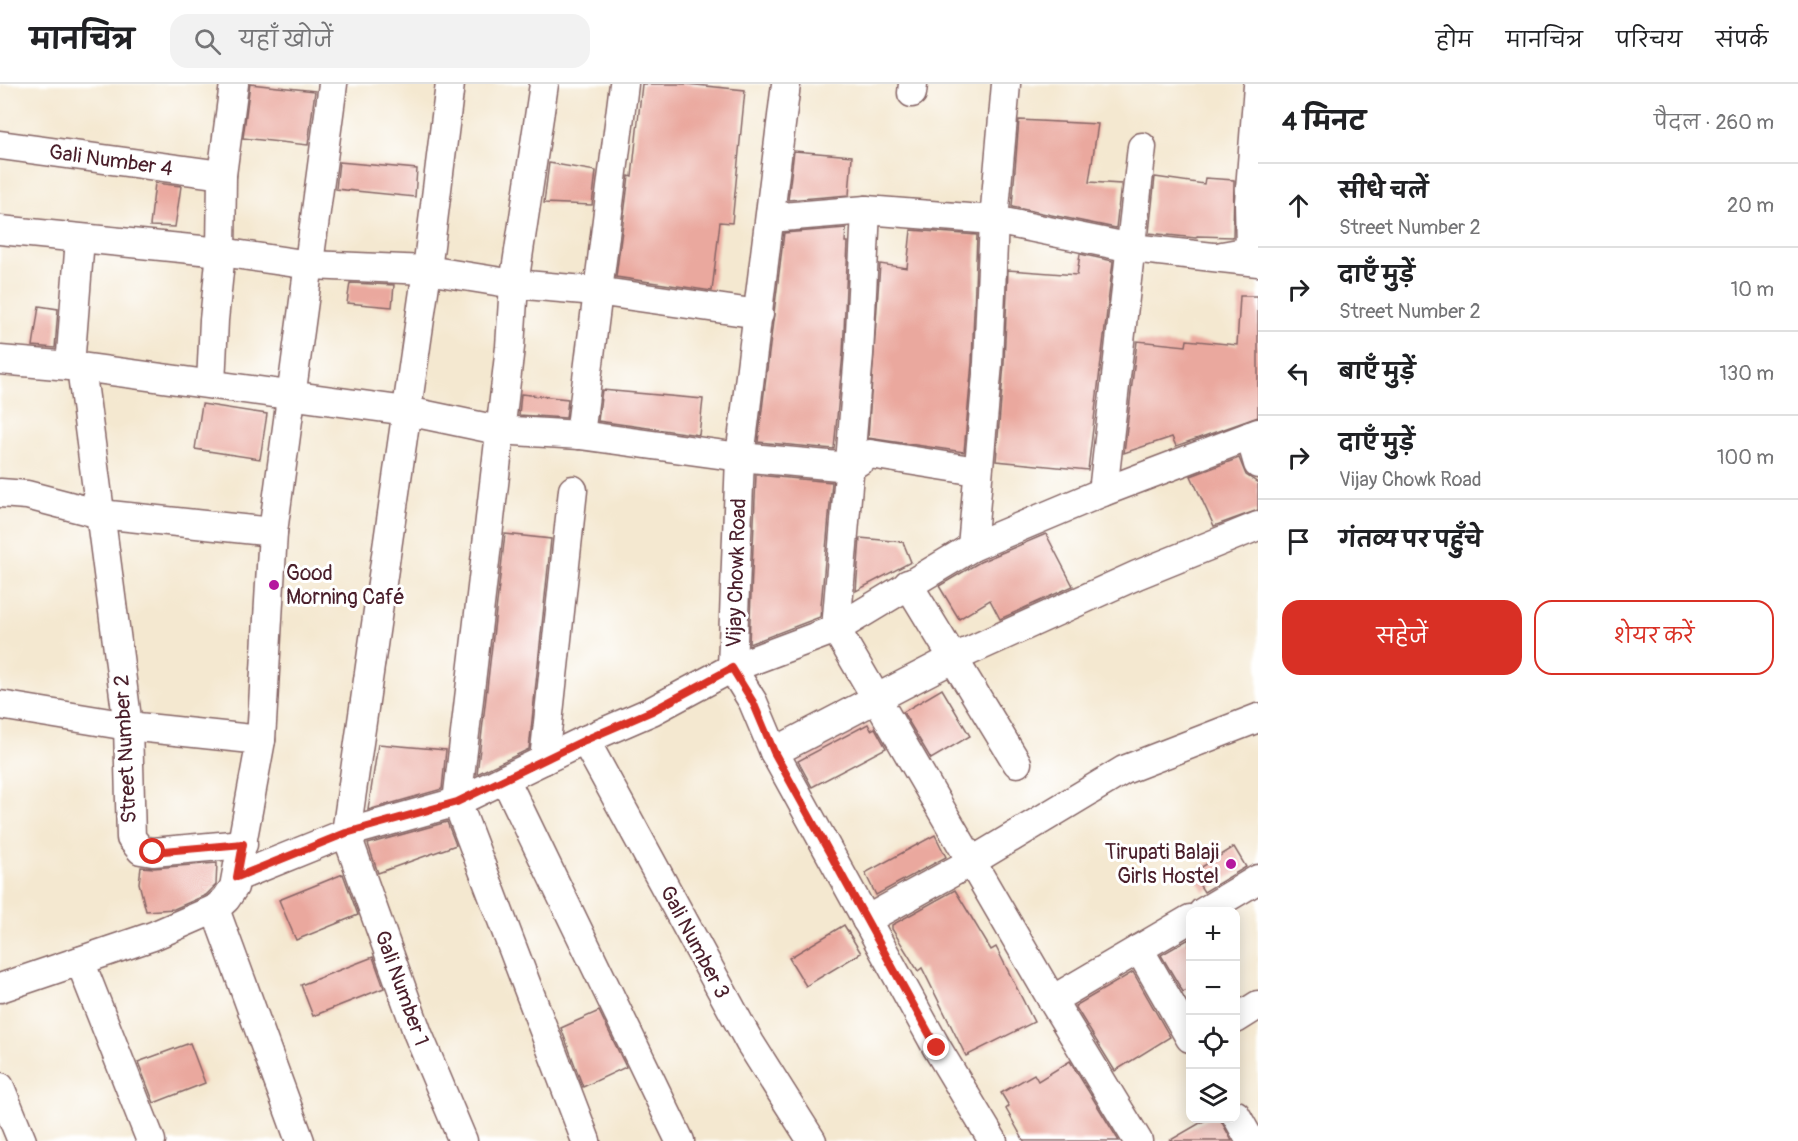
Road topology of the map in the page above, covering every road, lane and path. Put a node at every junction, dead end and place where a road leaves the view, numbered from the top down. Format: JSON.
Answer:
{"nodes":[{"id":1,"x":234,"y":84,"type":"edge"},
{"id":2,"x":333,"y":84,"type":"edge"},
{"id":3,"x":450,"y":84,"type":"edge"},
{"id":4,"x":544,"y":84,"type":"edge"},
{"id":5,"x":624,"y":84,"type":"edge"},
{"id":6,"x":786,"y":84,"type":"edge"},
{"id":7,"x":1006,"y":84,"type":"edge"},
{"id":8,"x":1258,"y":86,"type":"edge"},
{"id":9,"x":0,"y":145,"type":"edge"},
{"id":10,"x":1142,"y":147,"type":"dead end"},
{"id":11,"x":222,"y":175,"type":"junction"},
{"id":12,"x":866,"y":210,"type":"junction"},
{"id":13,"x":770,"y":218,"type":"junction"},
{"id":14,"x":994,"y":220,"type":"junction"},
{"id":15,"x":0,"y":230,"type":"edge"},
{"id":16,"x":80,"y":239,"type":"junction"},
{"id":17,"x":1132,"y":248,"type":"junction"},
{"id":18,"x":221,"y":252,"type":"junction"},
{"id":19,"x":1215,"y":257,"type":"junction"},
{"id":20,"x":1258,"y":262,"type":"edge"},
{"id":21,"x":310,"y":265,"type":"junction"},
{"id":22,"x":427,"y":270,"type":"junction"},
{"id":23,"x":513,"y":284,"type":"junction"},
{"id":24,"x":596,"y":291,"type":"junction"},
{"id":25,"x":759,"y":314,"type":"junction"},
{"id":26,"x":0,"y":360,"type":"edge"},
{"id":27,"x":76,"y":366,"type":"junction"},
{"id":28,"x":211,"y":384,"type":"junction"},
{"id":29,"x":291,"y":396,"type":"junction"},
{"id":30,"x":407,"y":411,"type":"junction"},
{"id":31,"x":498,"y":430,"type":"junction"},
{"id":32,"x":580,"y":435,"type":"junction"},
{"id":33,"x":1254,"y":435,"type":"edge"},
{"id":34,"x":740,"y":457,"type":"junction"},
{"id":35,"x":1258,"y":464,"type":"edge"},
{"id":36,"x":850,"y":467,"type":"junction"},
{"id":37,"x":977,"y":471,"type":"junction"},
{"id":38,"x":573,"y":490,"type":"dead end"},
{"id":39,"x":1103,"y":492,"type":"junction"},
{"id":40,"x":0,"y":493,"type":"edge"},
{"id":41,"x":100,"y":514,"type":"junction"},
{"id":42,"x":1258,"y":526,"type":"edge"},
{"id":43,"x":273,"y":532,"type":"junction"},
{"id":44,"x":972,"y":547,"type":"junction"},
{"id":45,"x":908,"y":584,"type":"junction"},
{"id":46,"x":836,"y":629,"type":"junction"},
{"id":47,"x":954,"y":658,"type":"junction"},
{"id":48,"x":732,"y":668,"type":"junction"},
{"id":49,"x":876,"y":700,"type":"junction"},
{"id":50,"x":0,"y":705,"type":"edge"},
{"id":51,"x":1258,"y":718,"type":"edge"},
{"id":52,"x":128,"y":726,"type":"junction"},
{"id":53,"x":261,"y":740,"type":"junction"},
{"id":54,"x":585,"y":740,"type":"junction"},
{"id":55,"x":774,"y":752,"type":"junction"},
{"id":56,"x":544,"y":760,"type":"junction"},
{"id":57,"x":1017,"y":763,"type":"dead end"},
{"id":58,"x":505,"y":779,"type":"junction"},
{"id":59,"x":457,"y":802,"type":"junction"},
{"id":60,"x":346,"y":833,"type":"junction"},
{"id":61,"x":243,"y":844,"type":"junction"},
{"id":62,"x":971,"y":862,"type":"junction"},
{"id":63,"x":237,"y":877,"type":"junction"},
{"id":64,"x":1258,"y":879,"type":"edge"},
{"id":65,"x":1211,"y":907,"type":"edge"},
{"id":66,"x":215,"y":909,"type":"junction"},
{"id":67,"x":866,"y":920,"type":"junction"},
{"id":68,"x":1186,"y":922,"type":"edge"},
{"id":69,"x":1139,"y":950,"type":"junction"},
{"id":70,"x":80,"y":962,"type":"junction"},
{"id":71,"x":0,"y":988,"type":"edge"},
{"id":72,"x":1052,"y":1000,"type":"junction"},
{"id":73,"x":1258,"y":1005,"type":"edge"},
{"id":74,"x":1240,"y":1016,"type":"edge"},
{"id":75,"x":1186,"y":1030,"type":"edge"},
{"id":76,"x":0,"y":1087,"type":"edge"},
{"id":77,"x":1240,"y":1121,"type":"edge"},
{"id":78,"x":1252,"y":1138,"type":"edge"},
{"id":79,"x":22,"y":1141,"type":"edge"},
{"id":80,"x":151,"y":1141,"type":"edge"},
{"id":81,"x":300,"y":1141,"type":"edge"},
{"id":82,"x":463,"y":1141,"type":"edge"},
{"id":83,"x":586,"y":1141,"type":"edge"},
{"id":84,"x":680,"y":1141,"type":"edge"},
{"id":85,"x":812,"y":1141,"type":"edge"},
{"id":86,"x":993,"y":1141,"type":"edge"},
{"id":87,"x":1138,"y":1141,"type":"edge"}],
"edges":[{"from":1,"to":11,"type":"street"},
{"from":2,"to":21,"type":"street"},
{"from":3,"to":22,"type":"street"},
{"from":4,"to":23,"type":"street"},
{"from":5,"to":24,"type":"street"},
{"from":6,"to":13,"type":"street","name":"Vijay Chowk Road"},
{"from":7,"to":14,"type":"street"},
{"from":8,"to":19,"type":"street"},
{"from":9,"to":11,"type":"street","name":"Gali Number 4"},
{"from":10,"to":17,"type":"street"},
{"from":11,"to":18,"type":"street"},
{"from":12,"to":13,"type":"street"},
{"from":12,"to":14,"type":"street"},
{"from":12,"to":36,"type":"street"},
{"from":13,"to":25,"type":"street","name":"Vijay Chowk Road"},
{"from":14,"to":17,"type":"street"},
{"from":14,"to":37,"type":"street"},
{"from":15,"to":16,"type":"street"},
{"from":16,"to":18,"type":"street"},
{"from":16,"to":27,"type":"street","name":"Street Number 2"},
{"from":17,"to":19,"type":"street"},
{"from":17,"to":39,"type":"street"},
{"from":18,"to":21,"type":"street"},
{"from":18,"to":28,"type":"street"},
{"from":19,"to":20,"type":"street"},
{"from":21,"to":22,"type":"street"},
{"from":21,"to":29,"type":"street"},
{"from":22,"to":23,"type":"street"},
{"from":22,"to":30,"type":"street"},
{"from":23,"to":24,"type":"street"},
{"from":23,"to":31,"type":"street"},
{"from":24,"to":25,"type":"street"},
{"from":24,"to":32,"type":"street"},
{"from":25,"to":34,"type":"street","name":"Vijay Chowk Road"},
{"from":26,"to":27,"type":"street"},
{"from":27,"to":28,"type":"street"},
{"from":27,"to":41,"type":"street","name":"Street Number 2"},
{"from":28,"to":29,"type":"street"},
{"from":29,"to":30,"type":"street"},
{"from":29,"to":43,"type":"street"},
{"from":30,"to":31,"type":"street"},
{"from":30,"to":60,"type":"street"},
{"from":31,"to":32,"type":"street"},
{"from":31,"to":59,"type":"street"},
{"from":32,"to":34,"type":"street"},
{"from":33,"to":35,"type":"street"},
{"from":33,"to":39,"type":"street"},
{"from":34,"to":36,"type":"street"},
{"from":34,"to":48,"type":"street","name":"Vijay Chowk Road"},
{"from":36,"to":37,"type":"street"},
{"from":36,"to":46,"type":"street"},
{"from":37,"to":44,"type":"street"},
{"from":38,"to":56,"type":"street"},
{"from":39,"to":44,"type":"street"},
{"from":40,"to":41,"type":"street"},
{"from":41,"to":43,"type":"street"},
{"from":41,"to":52,"type":"street","name":"Street Number 2"},
{"from":42,"to":47,"type":"street"},
{"from":43,"to":53,"type":"street"},
{"from":44,"to":45,"type":"street"},
{"from":45,"to":46,"type":"street"},
{"from":45,"to":47,"type":"street"},
{"from":46,"to":48,"type":"street"},
{"from":46,"to":49,"type":"street"},
{"from":47,"to":49,"type":"street"},
{"from":47,"to":57,"type":"street"},
{"from":48,"to":54,"type":"street"},
{"from":48,"to":55,"type":"street","name":"Vijay Chowk Road"},
{"from":49,"to":55,"type":"street"},
{"from":49,"to":62,"type":"street"},
{"from":50,"to":52,"type":"street"},
{"from":51,"to":62,"type":"street"},
{"from":52,"to":53,"type":"street"},
{"from":52,"to":61,"type":"street","name":"Street Number 2"},
{"from":53,"to":61,"type":"street"},
{"from":54,"to":56,"type":"street"},
{"from":54,"to":85,"type":"street","name":"Gali Number 3"},
{"from":55,"to":67,"type":"street","name":"Vijay Chowk Road"},
{"from":56,"to":58,"type":"street"},
{"from":58,"to":59,"type":"street"},
{"from":58,"to":84,"type":"street"},
{"from":59,"to":60,"type":"street"},
{"from":59,"to":83,"type":"street"},
{"from":60,"to":63,"type":"street"},
{"from":60,"to":82,"type":"street","name":"Gali Number 1"},
{"from":61,"to":63,"type":"street"},
{"from":62,"to":67,"type":"street"},
{"from":62,"to":72,"type":"street"},
{"from":63,"to":66,"type":"street"},
{"from":64,"to":65,"type":"street"},
{"from":66,"to":70,"type":"street"},
{"from":66,"to":81,"type":"street"},
{"from":67,"to":86,"type":"street","name":"Vijay Chowk Road"},
{"from":68,"to":69,"type":"street"},
{"from":69,"to":72,"type":"street"},
{"from":69,"to":75,"type":"street"},
{"from":70,"to":71,"type":"street"},
{"from":70,"to":80,"type":"street"},
{"from":72,"to":87,"type":"street"},
{"from":73,"to":74,"type":"street"},
{"from":76,"to":79,"type":"street"},
{"from":77,"to":78,"type":"street"}]}
